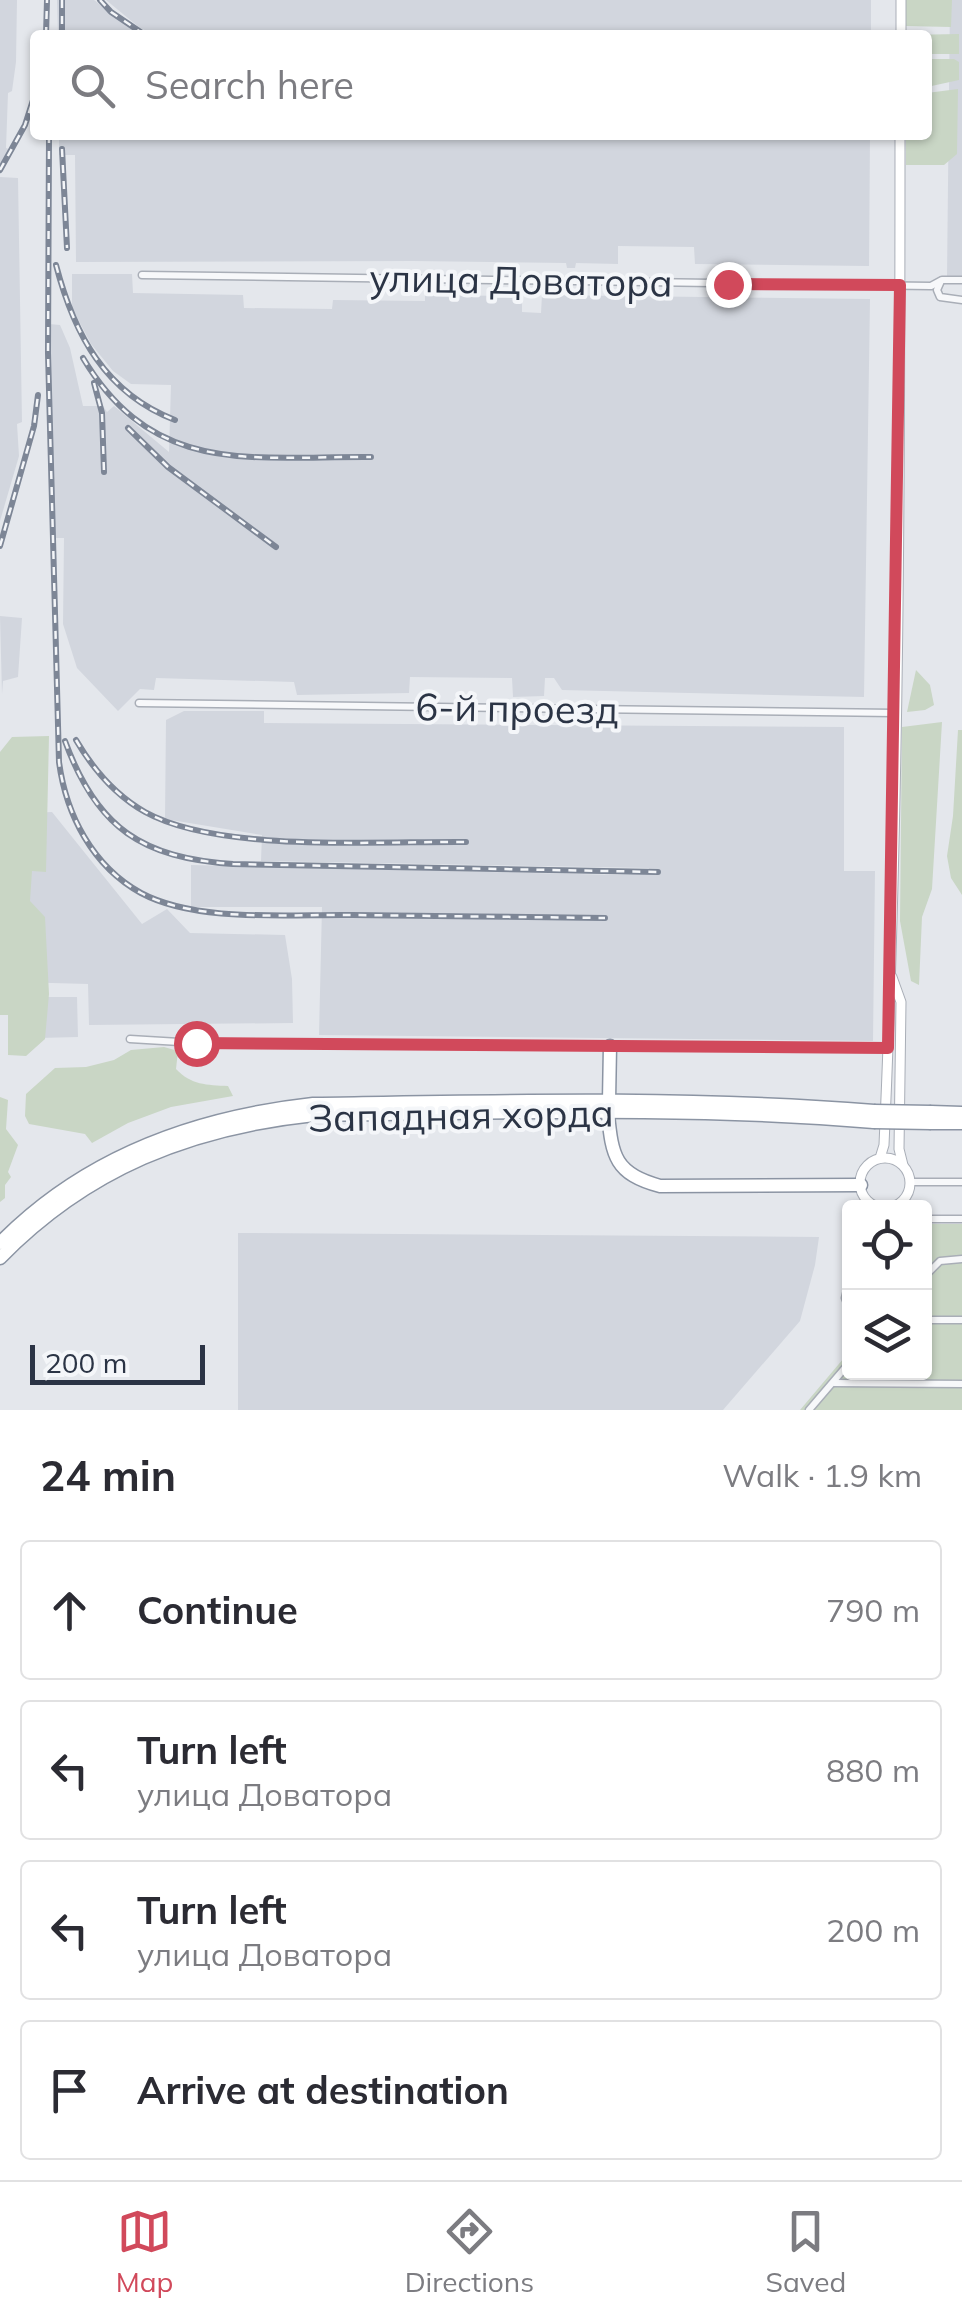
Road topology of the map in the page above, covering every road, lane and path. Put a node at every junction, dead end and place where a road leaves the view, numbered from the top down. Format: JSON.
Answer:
{"nodes":[{"id":1,"x":901,"y":0,"type":"edge"},
{"id":2,"x":901,"y":30,"type":"edge"},
{"id":3,"x":900,"y":140,"type":"edge"},
{"id":4,"x":142,"y":274,"type":"dead end"},
{"id":5,"x":942,"y":280,"type":"junction"},
{"id":6,"x":962,"y":280,"type":"edge"},
{"id":7,"x":900,"y":285,"type":"junction"},
{"id":8,"x":930,"y":286,"type":"junction"},
{"id":9,"x":941,"y":297,"type":"junction"},
{"id":10,"x":962,"y":300,"type":"edge"},
{"id":11,"x":139,"y":703,"type":"dead end"},
{"id":12,"x":894,"y":712,"type":"junction"},
{"id":13,"x":890,"y":970,"type":"junction"},
{"id":14,"x":130,"y":1039,"type":"dead end"},
{"id":15,"x":610,"y":1046,"type":"junction"},
{"id":16,"x":888,"y":1048,"type":"junction"},
{"id":17,"x":608,"y":1107,"type":"junction"},
{"id":18,"x":962,"y":1113,"type":"edge"},
{"id":19,"x":931,"y":1118,"type":"junction"},
{"id":20,"x":962,"y":1124,"type":"edge"},
{"id":21,"x":880,"y":1158,"type":"junction"},
{"id":22,"x":903,"y":1165,"type":"junction"},
{"id":23,"x":910,"y":1182,"type":"junction"},
{"id":24,"x":962,"y":1182,"type":"edge"},
{"id":25,"x":861,"y":1185,"type":"junction"},
{"id":26,"x":867,"y":1200,"type":"edge"},
{"id":27,"x":903,"y":1200,"type":"edge"},
{"id":28,"x":932,"y":1218,"type":"edge"},
{"id":29,"x":962,"y":1219,"type":"edge"},
{"id":30,"x":0,"y":1243,"type":"edge"},
{"id":31,"x":0,"y":1258,"type":"edge"},
{"id":32,"x":962,"y":1259,"type":"edge"},
{"id":33,"x":932,"y":1268,"type":"edge"},
{"id":34,"x":932,"y":1320,"type":"edge"},
{"id":35,"x":962,"y":1320,"type":"edge"},
{"id":36,"x":842,"y":1372,"type":"edge"},
{"id":37,"x":834,"y":1382,"type":"junction"},
{"id":38,"x":962,"y":1384,"type":"edge"},
{"id":39,"x":809,"y":1410,"type":"edge"}],
"edges":[{"from":1,"to":2,"type":"street"},
{"from":3,"to":7,"type":"street"},
{"from":4,"to":7,"type":"street","name":"улица Доватора"},
{"from":5,"to":6,"type":"street"},
{"from":5,"to":8,"type":"street"},
{"from":5,"to":9,"type":"street"},
{"from":7,"to":8,"type":"street","name":"улица Доватора"},
{"from":7,"to":12,"type":"street"},
{"from":8,"to":9,"type":"street"},
{"from":9,"to":10,"type":"street"},
{"from":11,"to":12,"type":"street","name":"6-й проезд"},
{"from":12,"to":13,"type":"street"},
{"from":13,"to":16,"type":"street"},
{"from":13,"to":22,"type":"street"},
{"from":14,"to":15,"type":"street"},
{"from":15,"to":16,"type":"street"},
{"from":15,"to":17,"type":"highway"},
{"from":16,"to":21,"type":"street"},
{"from":17,"to":19,"type":"highway","name":"Западная хорда","bridge":true},
{"from":17,"to":25,"type":"highway"},
{"from":17,"to":30,"type":"highway","name":"Западная хорда"},
{"from":17,"to":31,"type":"highway","name":"Западная хорда"},
{"from":18,"to":19,"type":"highway","name":"Западная хорда"},
{"from":19,"to":20,"type":"highway","name":"Западная хорда"},
{"from":21,"to":22,"type":"street"},
{"from":21,"to":25,"type":"street"},
{"from":22,"to":23,"type":"street"},
{"from":23,"to":24,"type":"street"},
{"from":23,"to":27,"type":"street"},
{"from":25,"to":26,"type":"street"},
{"from":28,"to":29,"type":"street"},
{"from":32,"to":33,"type":"street"},
{"from":34,"to":35,"type":"street"},
{"from":36,"to":37,"type":"street"},
{"from":37,"to":38,"type":"street"},
{"from":37,"to":39,"type":"street"}]}
